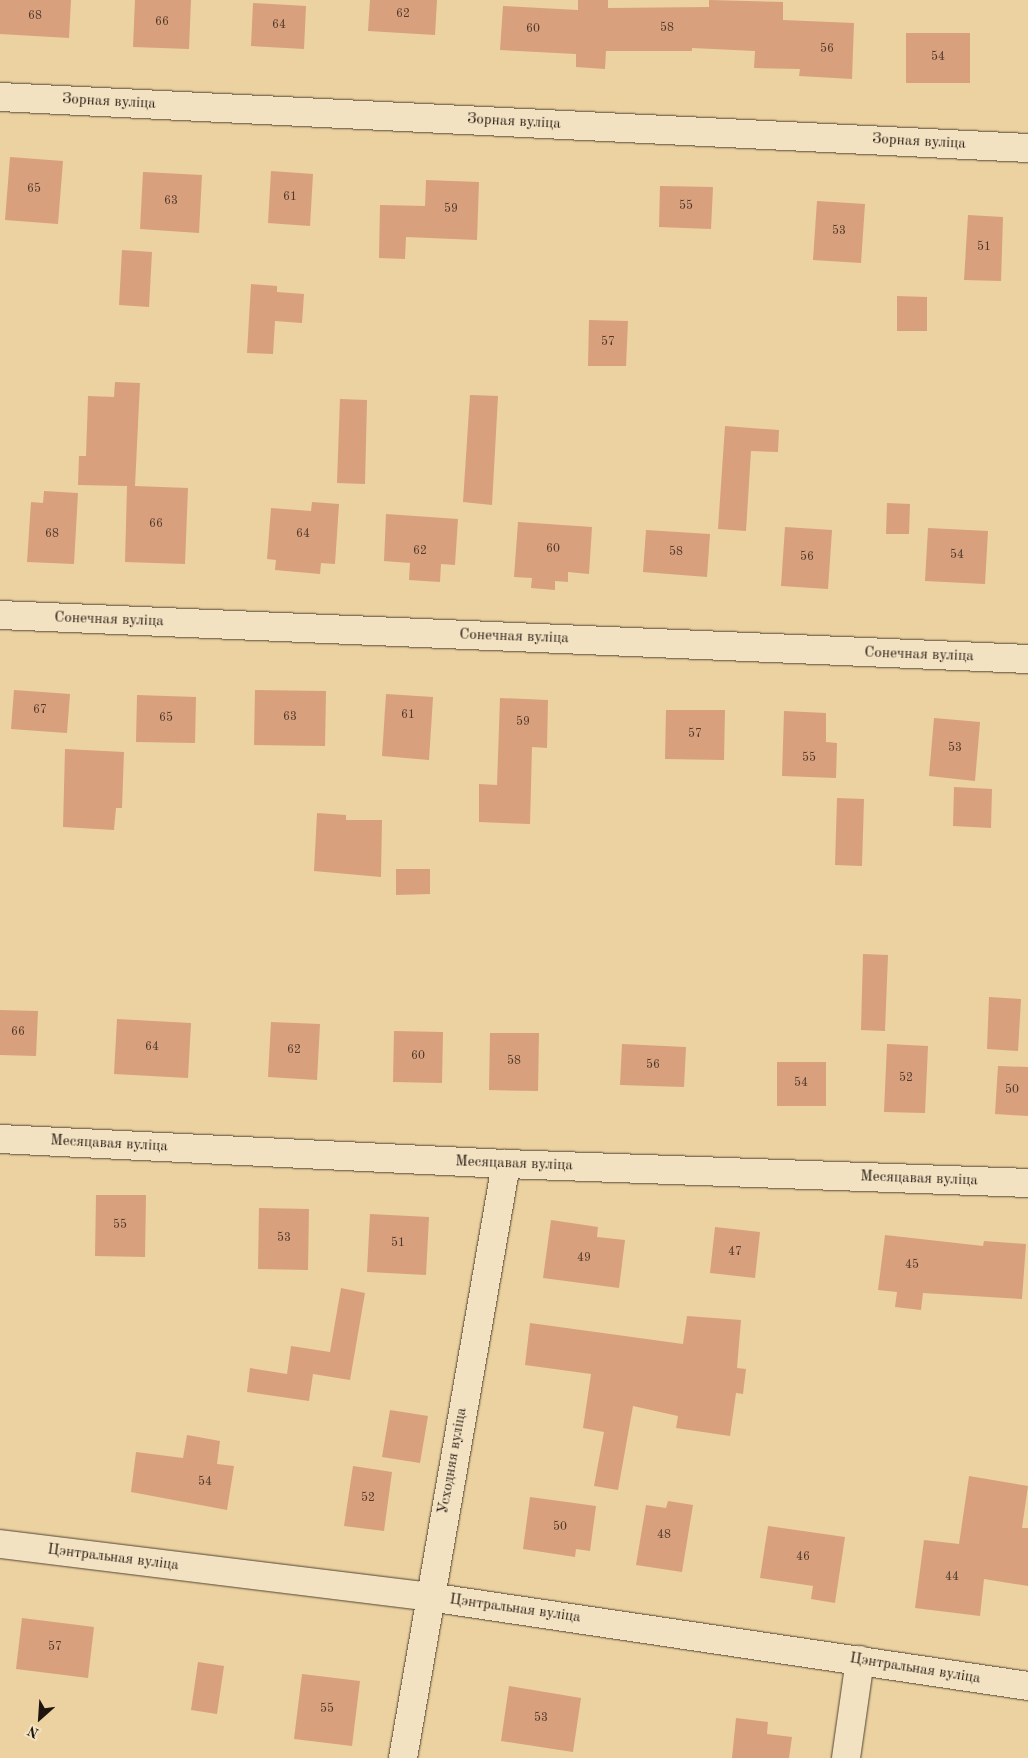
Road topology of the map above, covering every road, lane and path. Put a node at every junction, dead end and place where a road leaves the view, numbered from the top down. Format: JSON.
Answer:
{"nodes":[{"id":1,"x":0,"y":97,"type":"edge"},
{"id":2,"x":1028,"y":148,"type":"edge"},
{"id":3,"x":0,"y":615,"type":"edge"},
{"id":4,"x":1028,"y":659,"type":"edge"},
{"id":5,"x":0,"y":1139,"type":"edge"},
{"id":6,"x":506,"y":1164,"type":"junction"},
{"id":7,"x":1028,"y":1183,"type":"edge"},
{"id":8,"x":0,"y":1544,"type":"edge"},
{"id":9,"x":429,"y":1597,"type":"junction"},
{"id":10,"x":860,"y":1660,"type":"junction"},
{"id":11,"x":1028,"y":1686,"type":"edge"},
{"id":12,"x":403,"y":1758,"type":"edge"},
{"id":13,"x":846,"y":1758,"type":"edge"}],
"edges":[{"from":1,"to":2,"type":"street","name":"Зорная вуліца"},
{"from":3,"to":4,"type":"street","name":"Сонечная вуліца"},
{"from":5,"to":6,"type":"street","name":"Месяцавая вуліца"},
{"from":6,"to":7,"type":"street","name":"Месяцавая вуліца"},
{"from":6,"to":9,"type":"street","name":"Усходняя вуліца"},
{"from":8,"to":9,"type":"street","name":"Цэнтральная вуліца"},
{"from":9,"to":10,"type":"street","name":"Цэнтральная вуліца"},
{"from":9,"to":12,"type":"street","name":"Усходняя вуліца"},
{"from":10,"to":11,"type":"street","name":"Цэнтральная вуліца"},
{"from":10,"to":13,"type":"street"}]}
